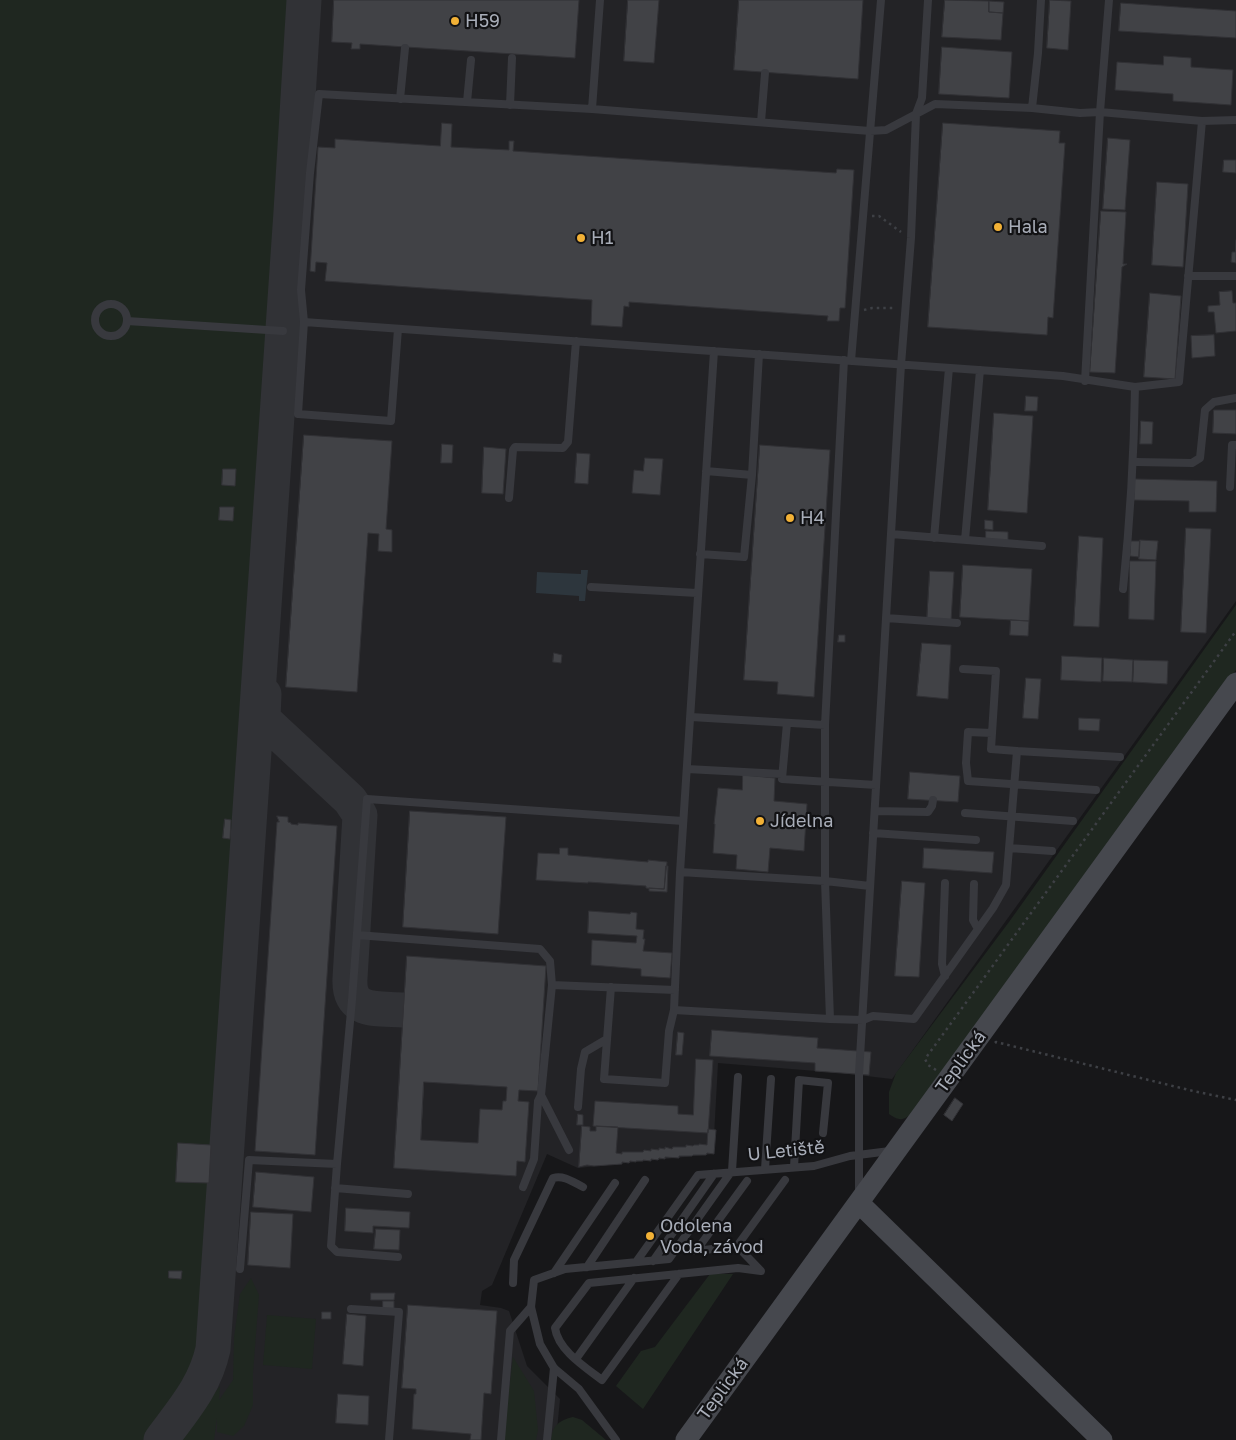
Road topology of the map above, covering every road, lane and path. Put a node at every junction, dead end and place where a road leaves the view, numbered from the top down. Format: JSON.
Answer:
{"nodes":[{"id":1,"x":600,"y":0,"type":"edge"},
{"id":2,"x":881,"y":0,"type":"edge"},
{"id":3,"x":928,"y":0,"type":"edge"},
{"id":4,"x":1041,"y":0,"type":"edge"},
{"id":5,"x":1110,"y":0,"type":"edge"},
{"id":6,"x":405,"y":48,"type":"dead end"},
{"id":7,"x":512,"y":58,"type":"dead end"},
{"id":8,"x":471,"y":60,"type":"dead end"},
{"id":9,"x":765,"y":72,"type":"dead end"},
{"id":10,"x":400,"y":99,"type":"junction"},
{"id":11,"x":467,"y":102,"type":"junction"},
{"id":12,"x":510,"y":105,"type":"junction"},
{"id":13,"x":1032,"y":108,"type":"junction"},
{"id":14,"x":592,"y":109,"type":"junction"},
{"id":15,"x":1100,"y":112,"type":"junction"},
{"id":16,"x":916,"y":114,"type":"junction"},
{"id":17,"x":1236,"y":120,"type":"edge"},
{"id":18,"x":1202,"y":121,"type":"junction"},
{"id":19,"x":761,"y":122,"type":"junction"},
{"id":20,"x":870,"y":130,"type":"junction"},
{"id":21,"x":862,"y":215,"type":"junction"},
{"id":22,"x":911,"y":238,"type":"junction"},
{"id":23,"x":1188,"y":276,"type":"junction"},
{"id":24,"x":1236,"y":276,"type":"edge"},
{"id":25,"x":905,"y":308,"type":"junction"},
{"id":26,"x":855,"y":312,"type":"junction"},
{"id":27,"x":127,"y":321,"type":"junction"},
{"id":28,"x":304,"y":322,"type":"junction"},
{"id":29,"x":398,"y":328,"type":"junction"},
{"id":30,"x":283,"y":331,"type":"dead end"},
{"id":31,"x":576,"y":341,"type":"junction"},
{"id":32,"x":714,"y":351,"type":"junction"},
{"id":33,"x":759,"y":354,"type":"junction"},
{"id":34,"x":848,"y":361,"type":"junction"},
{"id":35,"x":901,"y":365,"type":"junction"},
{"id":36,"x":949,"y":368,"type":"junction"},
{"id":37,"x":980,"y":370,"type":"junction"},
{"id":38,"x":1084,"y":380,"type":"junction"},
{"id":39,"x":1135,"y":387,"type":"junction"},
{"id":40,"x":1236,"y":398,"type":"edge"},
{"id":41,"x":1236,"y":445,"type":"edge"},
{"id":42,"x":1137,"y":462,"type":"dead end"},
{"id":43,"x":706,"y":472,"type":"junction"},
{"id":44,"x":752,"y":475,"type":"junction"},
{"id":45,"x":1230,"y":487,"type":"dead end"},
{"id":46,"x":509,"y":498,"type":"dead end"},
{"id":47,"x":891,"y":534,"type":"junction"},
{"id":48,"x":934,"y":538,"type":"junction"},
{"id":49,"x":965,"y":540,"type":"junction"},
{"id":50,"x":1042,"y":546,"type":"dead end"},
{"id":51,"x":700,"y":554,"type":"junction"},
{"id":52,"x":591,"y":587,"type":"dead end"},
{"id":53,"x":1123,"y":589,"type":"dead end"},
{"id":54,"x":697,"y":593,"type":"junction"},
{"id":55,"x":886,"y":618,"type":"junction"},
{"id":56,"x":957,"y":623,"type":"dead end"},
{"id":57,"x":1236,"y":631,"type":"edge"},
{"id":58,"x":963,"y":668,"type":"dead end"},
{"id":59,"x":1236,"y":683,"type":"edge"},
{"id":60,"x":691,"y":717,"type":"junction"},
{"id":61,"x":787,"y":723,"type":"junction"},
{"id":62,"x":825,"y":725,"type":"junction"},
{"id":63,"x":992,"y":733,"type":"junction"},
{"id":64,"x":1017,"y":751,"type":"junction"},
{"id":65,"x":1120,"y":757,"type":"dead end"},
{"id":66,"x":687,"y":769,"type":"junction"},
{"id":67,"x":782,"y":774,"type":"junction"},
{"id":68,"x":825,"y":782,"type":"junction"},
{"id":69,"x":876,"y":785,"type":"junction"},
{"id":70,"x":1014,"y":785,"type":"junction"},
{"id":71,"x":1096,"y":790,"type":"dead end"},
{"id":72,"x":933,"y":800,"type":"dead end"},
{"id":73,"x":875,"y":811,"type":"junction"},
{"id":74,"x":965,"y":814,"type":"dead end"},
{"id":75,"x":1012,"y":817,"type":"junction"},
{"id":76,"x":684,"y":821,"type":"junction"},
{"id":77,"x":1073,"y":821,"type":"dead end"},
{"id":78,"x":874,"y":834,"type":"junction"},
{"id":79,"x":976,"y":840,"type":"dead end"},
{"id":80,"x":1009,"y":848,"type":"junction"},
{"id":81,"x":1052,"y":851,"type":"dead end"},
{"id":82,"x":680,"y":872,"type":"junction"},
{"id":83,"x":825,"y":881,"type":"junction"},
{"id":84,"x":945,"y":883,"type":"dead end"},
{"id":85,"x":974,"y":884,"type":"dead end"},
{"id":86,"x":870,"y":886,"type":"junction"},
{"id":87,"x":978,"y":929,"type":"junction"},
{"id":88,"x":357,"y":935,"type":"junction"},
{"id":89,"x":945,"y":976,"type":"junction"},
{"id":90,"x":552,"y":985,"type":"junction"},
{"id":91,"x":611,"y":987,"type":"junction"},
{"id":92,"x":675,"y":990,"type":"junction"},
{"id":93,"x":674,"y":1010,"type":"junction"},
{"id":94,"x":830,"y":1019,"type":"junction"},
{"id":95,"x":862,"y":1020,"type":"junction"},
{"id":96,"x":607,"y":1039,"type":"junction"},
{"id":97,"x":990,"y":1049,"type":"dead end"},
{"id":98,"x":738,"y":1077,"type":"dead end"},
{"id":99,"x":949,"y":1078,"type":"junction"},
{"id":100,"x":771,"y":1079,"type":"dead end"},
{"id":101,"x":542,"y":1095,"type":"junction"},
{"id":102,"x":1236,"y":1100,"type":"edge"},
{"id":103,"x":578,"y":1107,"type":"dead end"},
{"id":104,"x":823,"y":1133,"type":"dead end"},
{"id":105,"x":569,"y":1150,"type":"dead end"},
{"id":106,"x":897,"y":1150,"type":"junction"},
{"id":107,"x":860,"y":1154,"type":"junction"},
{"id":108,"x":337,"y":1164,"type":"junction"},
{"id":109,"x":794,"y":1167,"type":"junction"},
{"id":110,"x":765,"y":1169,"type":"junction"},
{"id":111,"x":732,"y":1172,"type":"junction"},
{"id":112,"x":714,"y":1174,"type":"junction"},
{"id":113,"x":645,"y":1180,"type":"dead end"},
{"id":114,"x":785,"y":1180,"type":"dead end"},
{"id":115,"x":747,"y":1181,"type":"dead end"},
{"id":116,"x":615,"y":1183,"type":"dead end"},
{"id":117,"x":523,"y":1186,"type":"dead end"},
{"id":118,"x":583,"y":1187,"type":"dead end"},
{"id":119,"x":335,"y":1188,"type":"junction"},
{"id":120,"x":408,"y":1194,"type":"dead end"},
{"id":121,"x":859,"y":1203,"type":"junction"},
{"id":122,"x":737,"y":1246,"type":"junction"},
{"id":123,"x":398,"y":1258,"type":"dead end"},
{"id":124,"x":653,"y":1260,"type":"junction"},
{"id":125,"x":636,"y":1262,"type":"junction"},
{"id":126,"x":587,"y":1267,"type":"junction"},
{"id":127,"x":240,"y":1270,"type":"dead end"},
{"id":128,"x":554,"y":1273,"type":"junction"},
{"id":129,"x":679,"y":1274,"type":"junction"},
{"id":130,"x":634,"y":1278,"type":"junction"},
{"id":131,"x":513,"y":1283,"type":"dead end"},
{"id":132,"x":531,"y":1307,"type":"junction"},
{"id":133,"x":351,"y":1309,"type":"dead end"},
{"id":134,"x":576,"y":1359,"type":"junction"},
{"id":135,"x":554,"y":1368,"type":"junction"},
{"id":136,"x":389,"y":1440,"type":"edge"},
{"id":137,"x":501,"y":1440,"type":"edge"},
{"id":138,"x":547,"y":1440,"type":"edge"},
{"id":139,"x":616,"y":1440,"type":"edge"},
{"id":140,"x":686,"y":1440,"type":"edge"},
{"id":141,"x":1102,"y":1440,"type":"edge"}],
"edges":[{"from":1,"to":14,"type":"lane"},
{"from":2,"to":20,"type":"lane"},
{"from":3,"to":16,"type":"lane"},
{"from":4,"to":13,"type":"lane"},
{"from":5,"to":15,"type":"lane"},
{"from":6,"to":10,"type":"lane"},
{"from":7,"to":12,"type":"lane"},
{"from":8,"to":11,"type":"lane"},
{"from":9,"to":19,"type":"lane"},
{"from":10,"to":11,"type":"lane"},
{"from":10,"to":28,"type":"lane"},
{"from":11,"to":12,"type":"lane"},
{"from":12,"to":14,"type":"lane"},
{"from":13,"to":15,"type":"lane"},
{"from":13,"to":16,"type":"lane"},
{"from":14,"to":19,"type":"lane"},
{"from":15,"to":18,"type":"lane"},
{"from":15,"to":38,"type":"lane"},
{"from":16,"to":20,"type":"lane"},
{"from":16,"to":22,"type":"lane"},
{"from":17,"to":18,"type":"lane"},
{"from":18,"to":23,"type":"lane"},
{"from":19,"to":20,"type":"lane"},
{"from":20,"to":21,"type":"lane"},
{"from":21,"to":22,"type":"path"},
{"from":21,"to":26,"type":"lane"},
{"from":22,"to":25,"type":"lane"},
{"from":23,"to":24,"type":"lane"},
{"from":23,"to":39,"type":"lane"},
{"from":25,"to":26,"type":"path"},
{"from":25,"to":35,"type":"lane"},
{"from":26,"to":34,"type":"lane"},
{"from":27,"to":27,"type":"lane"},
{"from":27,"to":30,"type":"lane"},
{"from":28,"to":29,"type":"lane"},
{"from":28,"to":29,"type":"lane"},
{"from":29,"to":31,"type":"lane"},
{"from":31,"to":32,"type":"lane"},
{"from":31,"to":46,"type":"lane"},
{"from":32,"to":33,"type":"lane"},
{"from":32,"to":43,"type":"lane"},
{"from":33,"to":34,"type":"lane"},
{"from":33,"to":44,"type":"lane"},
{"from":34,"to":35,"type":"lane"},
{"from":34,"to":62,"type":"lane"},
{"from":35,"to":36,"type":"lane"},
{"from":35,"to":47,"type":"lane"},
{"from":36,"to":37,"type":"lane"},
{"from":36,"to":48,"type":"lane"},
{"from":37,"to":38,"type":"lane"},
{"from":37,"to":49,"type":"lane"},
{"from":38,"to":39,"type":"lane"},
{"from":39,"to":53,"type":"lane"},
{"from":40,"to":42,"type":"lane"},
{"from":41,"to":45,"type":"lane"},
{"from":43,"to":44,"type":"lane"},
{"from":43,"to":51,"type":"lane"},
{"from":44,"to":51,"type":"lane"},
{"from":47,"to":48,"type":"lane"},
{"from":47,"to":55,"type":"lane"},
{"from":48,"to":49,"type":"lane"},
{"from":49,"to":50,"type":"lane"},
{"from":51,"to":54,"type":"lane"},
{"from":52,"to":54,"type":"lane"},
{"from":54,"to":60,"type":"lane"},
{"from":55,"to":56,"type":"lane"},
{"from":55,"to":69,"type":"lane"},
{"from":57,"to":99,"type":"path"},
{"from":58,"to":63,"type":"lane"},
{"from":59,"to":99,"type":"main road","name":"Teplická"},
{"from":60,"to":61,"type":"lane"},
{"from":60,"to":66,"type":"lane"},
{"from":61,"to":62,"type":"lane"},
{"from":61,"to":67,"type":"lane"},
{"from":62,"to":68,"type":"lane"},
{"from":63,"to":64,"type":"lane"},
{"from":63,"to":70,"type":"lane"},
{"from":64,"to":65,"type":"lane"},
{"from":64,"to":70,"type":"lane"},
{"from":66,"to":67,"type":"lane"},
{"from":66,"to":76,"type":"lane"},
{"from":67,"to":68,"type":"lane"},
{"from":68,"to":69,"type":"lane"},
{"from":68,"to":83,"type":"lane"},
{"from":69,"to":73,"type":"lane"},
{"from":70,"to":71,"type":"lane"},
{"from":70,"to":75,"type":"lane"},
{"from":72,"to":73,"type":"lane"},
{"from":73,"to":78,"type":"lane"},
{"from":74,"to":75,"type":"lane"},
{"from":75,"to":77,"type":"lane"},
{"from":75,"to":80,"type":"lane"},
{"from":76,"to":82,"type":"lane"},
{"from":76,"to":88,"type":"lane"},
{"from":78,"to":79,"type":"lane"},
{"from":78,"to":86,"type":"lane"},
{"from":80,"to":81,"type":"lane"},
{"from":80,"to":87,"type":"lane"},
{"from":82,"to":83,"type":"lane"},
{"from":82,"to":92,"type":"lane"},
{"from":83,"to":86,"type":"lane"},
{"from":83,"to":94,"type":"lane"},
{"from":84,"to":89,"type":"lane"},
{"from":85,"to":87,"type":"lane"},
{"from":86,"to":95,"type":"lane"},
{"from":87,"to":89,"type":"lane"},
{"from":88,"to":90,"type":"lane"},
{"from":88,"to":108,"type":"lane"},
{"from":89,"to":95,"type":"lane"},
{"from":90,"to":91,"type":"lane"},
{"from":90,"to":101,"type":"lane"},
{"from":91,"to":92,"type":"lane"},
{"from":91,"to":96,"type":"lane"},
{"from":92,"to":93,"type":"lane"},
{"from":93,"to":94,"type":"lane"},
{"from":93,"to":96,"type":"lane"},
{"from":94,"to":95,"type":"lane"},
{"from":95,"to":107,"type":"lane"},
{"from":96,"to":103,"type":"lane"},
{"from":97,"to":102,"type":"path"},
{"from":98,"to":111,"type":"lane"},
{"from":99,"to":106,"type":"main road","name":"Teplická"},
{"from":100,"to":110,"type":"lane"},
{"from":101,"to":105,"type":"lane"},
{"from":101,"to":117,"type":"lane"},
{"from":104,"to":109,"type":"lane"},
{"from":106,"to":107,"type":"lane","name":"U Letiště"},
{"from":106,"to":121,"type":"main road","name":"Teplická"},
{"from":107,"to":109,"type":"lane","name":"U Letiště"},
{"from":107,"to":121,"type":"lane"},
{"from":108,"to":119,"type":"lane"},
{"from":108,"to":127,"type":"lane"},
{"from":109,"to":110,"type":"lane","name":"U Letiště"},
{"from":110,"to":111,"type":"lane","name":"U Letiště"},
{"from":111,"to":112,"type":"lane","name":"U Letiště"},
{"from":111,"to":124,"type":"lane"},
{"from":112,"to":124,"type":"lane"},
{"from":112,"to":125,"type":"lane","name":"U Letiště"},
{"from":113,"to":126,"type":"lane"},
{"from":114,"to":122,"type":"lane"},
{"from":115,"to":122,"type":"lane"},
{"from":116,"to":128,"type":"lane"},
{"from":118,"to":131,"type":"lane"},
{"from":119,"to":120,"type":"lane"},
{"from":119,"to":123,"type":"lane"},
{"from":121,"to":140,"type":"main road","name":"Teplická"},
{"from":121,"to":141,"type":"main road"},
{"from":122,"to":129,"type":"lane"},
{"from":124,"to":125,"type":"lane"},
{"from":125,"to":126,"type":"lane"},
{"from":126,"to":128,"type":"lane"},
{"from":128,"to":132,"type":"lane"},
{"from":129,"to":130,"type":"lane"},
{"from":129,"to":134,"type":"lane"},
{"from":130,"to":134,"type":"lane"},
{"from":130,"to":134,"type":"lane"},
{"from":132,"to":135,"type":"lane"},
{"from":132,"to":137,"type":"lane"},
{"from":133,"to":136,"type":"lane"},
{"from":135,"to":138,"type":"lane"},
{"from":135,"to":139,"type":"lane"}]}
